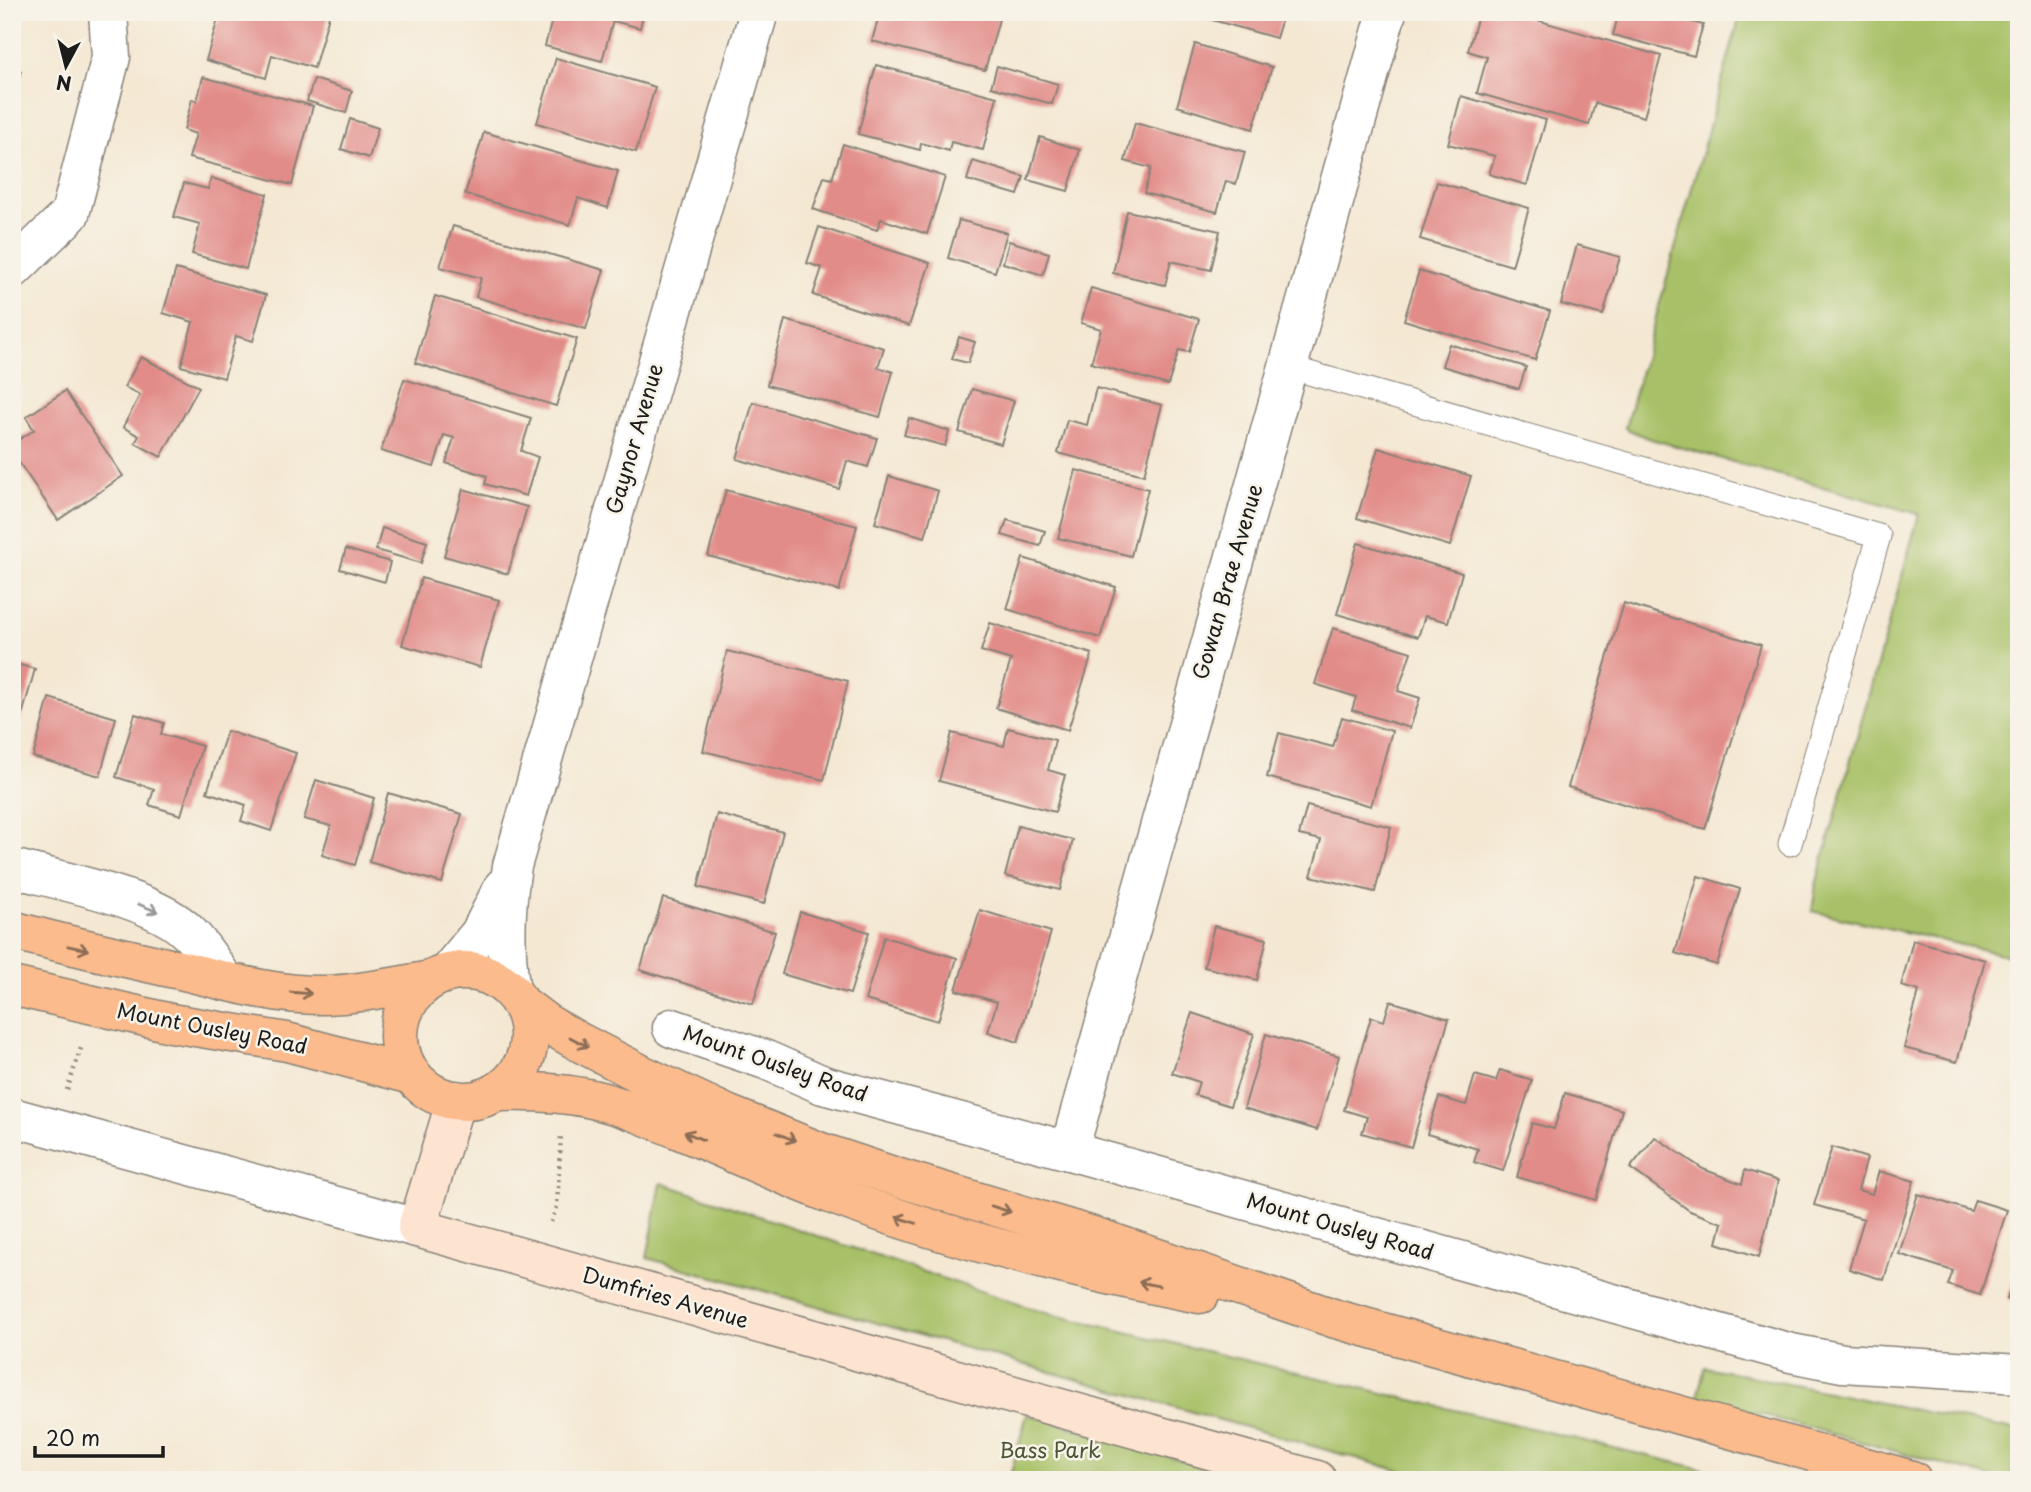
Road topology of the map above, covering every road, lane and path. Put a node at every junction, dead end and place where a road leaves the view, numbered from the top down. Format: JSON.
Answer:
{"nodes":[{"id":1,"x":108,"y":12,"type":"edge"},
{"id":2,"x":759,"y":12,"type":"edge"},
{"id":3,"x":1387,"y":12,"type":"edge"},
{"id":4,"x":12,"y":271,"type":"edge"},
{"id":5,"x":1288,"y":367,"type":"junction"},
{"id":6,"x":1790,"y":844,"type":"dead end"},
{"id":7,"x":512,"y":866,"type":"junction"},
{"id":8,"x":12,"y":868,"type":"edge"},
{"id":9,"x":12,"y":930,"type":"edge"},
{"id":10,"x":439,"y":976,"type":"junction"},
{"id":11,"x":225,"y":981,"type":"junction"},
{"id":12,"x":12,"y":986,"type":"edge"},
{"id":13,"x":517,"y":998,"type":"junction"},
{"id":14,"x":672,"y":1028,"type":"dead end"},
{"id":15,"x":83,"y":1043,"type":"dead end"},
{"id":16,"x":412,"y":1074,"type":"junction"},
{"id":17,"x":66,"y":1092,"type":"dead end"},
{"id":18,"x":497,"y":1092,"type":"junction"},
{"id":19,"x":456,"y":1100,"type":"junction"},
{"id":20,"x":12,"y":1117,"type":"edge"},
{"id":21,"x":561,"y":1132,"type":"dead end"},
{"id":22,"x":1069,"y":1151,"type":"junction"},
{"id":23,"x":417,"y":1228,"type":"junction"},
{"id":24,"x":549,"y":1228,"type":"dead end"},
{"id":25,"x":1336,"y":1319,"type":"junction"},
{"id":26,"x":2019,"y":1374,"type":"edge"},
{"id":27,"x":1317,"y":1480,"type":"edge"},
{"id":28,"x":1912,"y":1480,"type":"edge"}],
"edges":[{"from":1,"to":4,"type":"street"},
{"from":2,"to":7,"type":"street","name":"Gaynor Avenue"},
{"from":3,"to":5,"type":"street","name":"Gowan Brae Avenue"},
{"from":5,"to":6,"type":"lane"},
{"from":5,"to":22,"type":"street","name":"Gowan Brae Avenue"},
{"from":7,"to":10,"type":"street","name":"Gaynor Avenue"},
{"from":7,"to":13,"type":"street","name":"Gaynor Avenue"},
{"from":8,"to":11,"type":"street","one_way":true},
{"from":9,"to":11,"type":"main road","one_way":true},
{"from":11,"to":10,"type":"main road","one_way":true},
{"from":10,"to":13,"type":"main road"},
{"from":10,"to":16,"type":"main road"},
{"from":12,"to":16,"type":"main road","name":"Mount Ousley Road"},
{"from":13,"to":18,"type":"main road"},
{"from":13,"to":25,"type":"main road","one_way":true},
{"from":14,"to":22,"type":"street","name":"Mount Ousley Road"},
{"from":15,"to":17,"type":"path"},
{"from":16,"to":19,"type":"main road"},
{"from":18,"to":19,"type":"main road"},
{"from":25,"to":18,"type":"main road","one_way":true},
{"from":19,"to":23,"type":"street"},
{"from":20,"to":23,"type":"street","name":"Dumfries Avenue"},
{"from":21,"to":24,"type":"path"},
{"from":22,"to":26,"type":"street","name":"Mount Ousley Road"},
{"from":23,"to":27,"type":"street","name":"Dumfries Avenue"},
{"from":25,"to":28,"type":"main road"}]}
